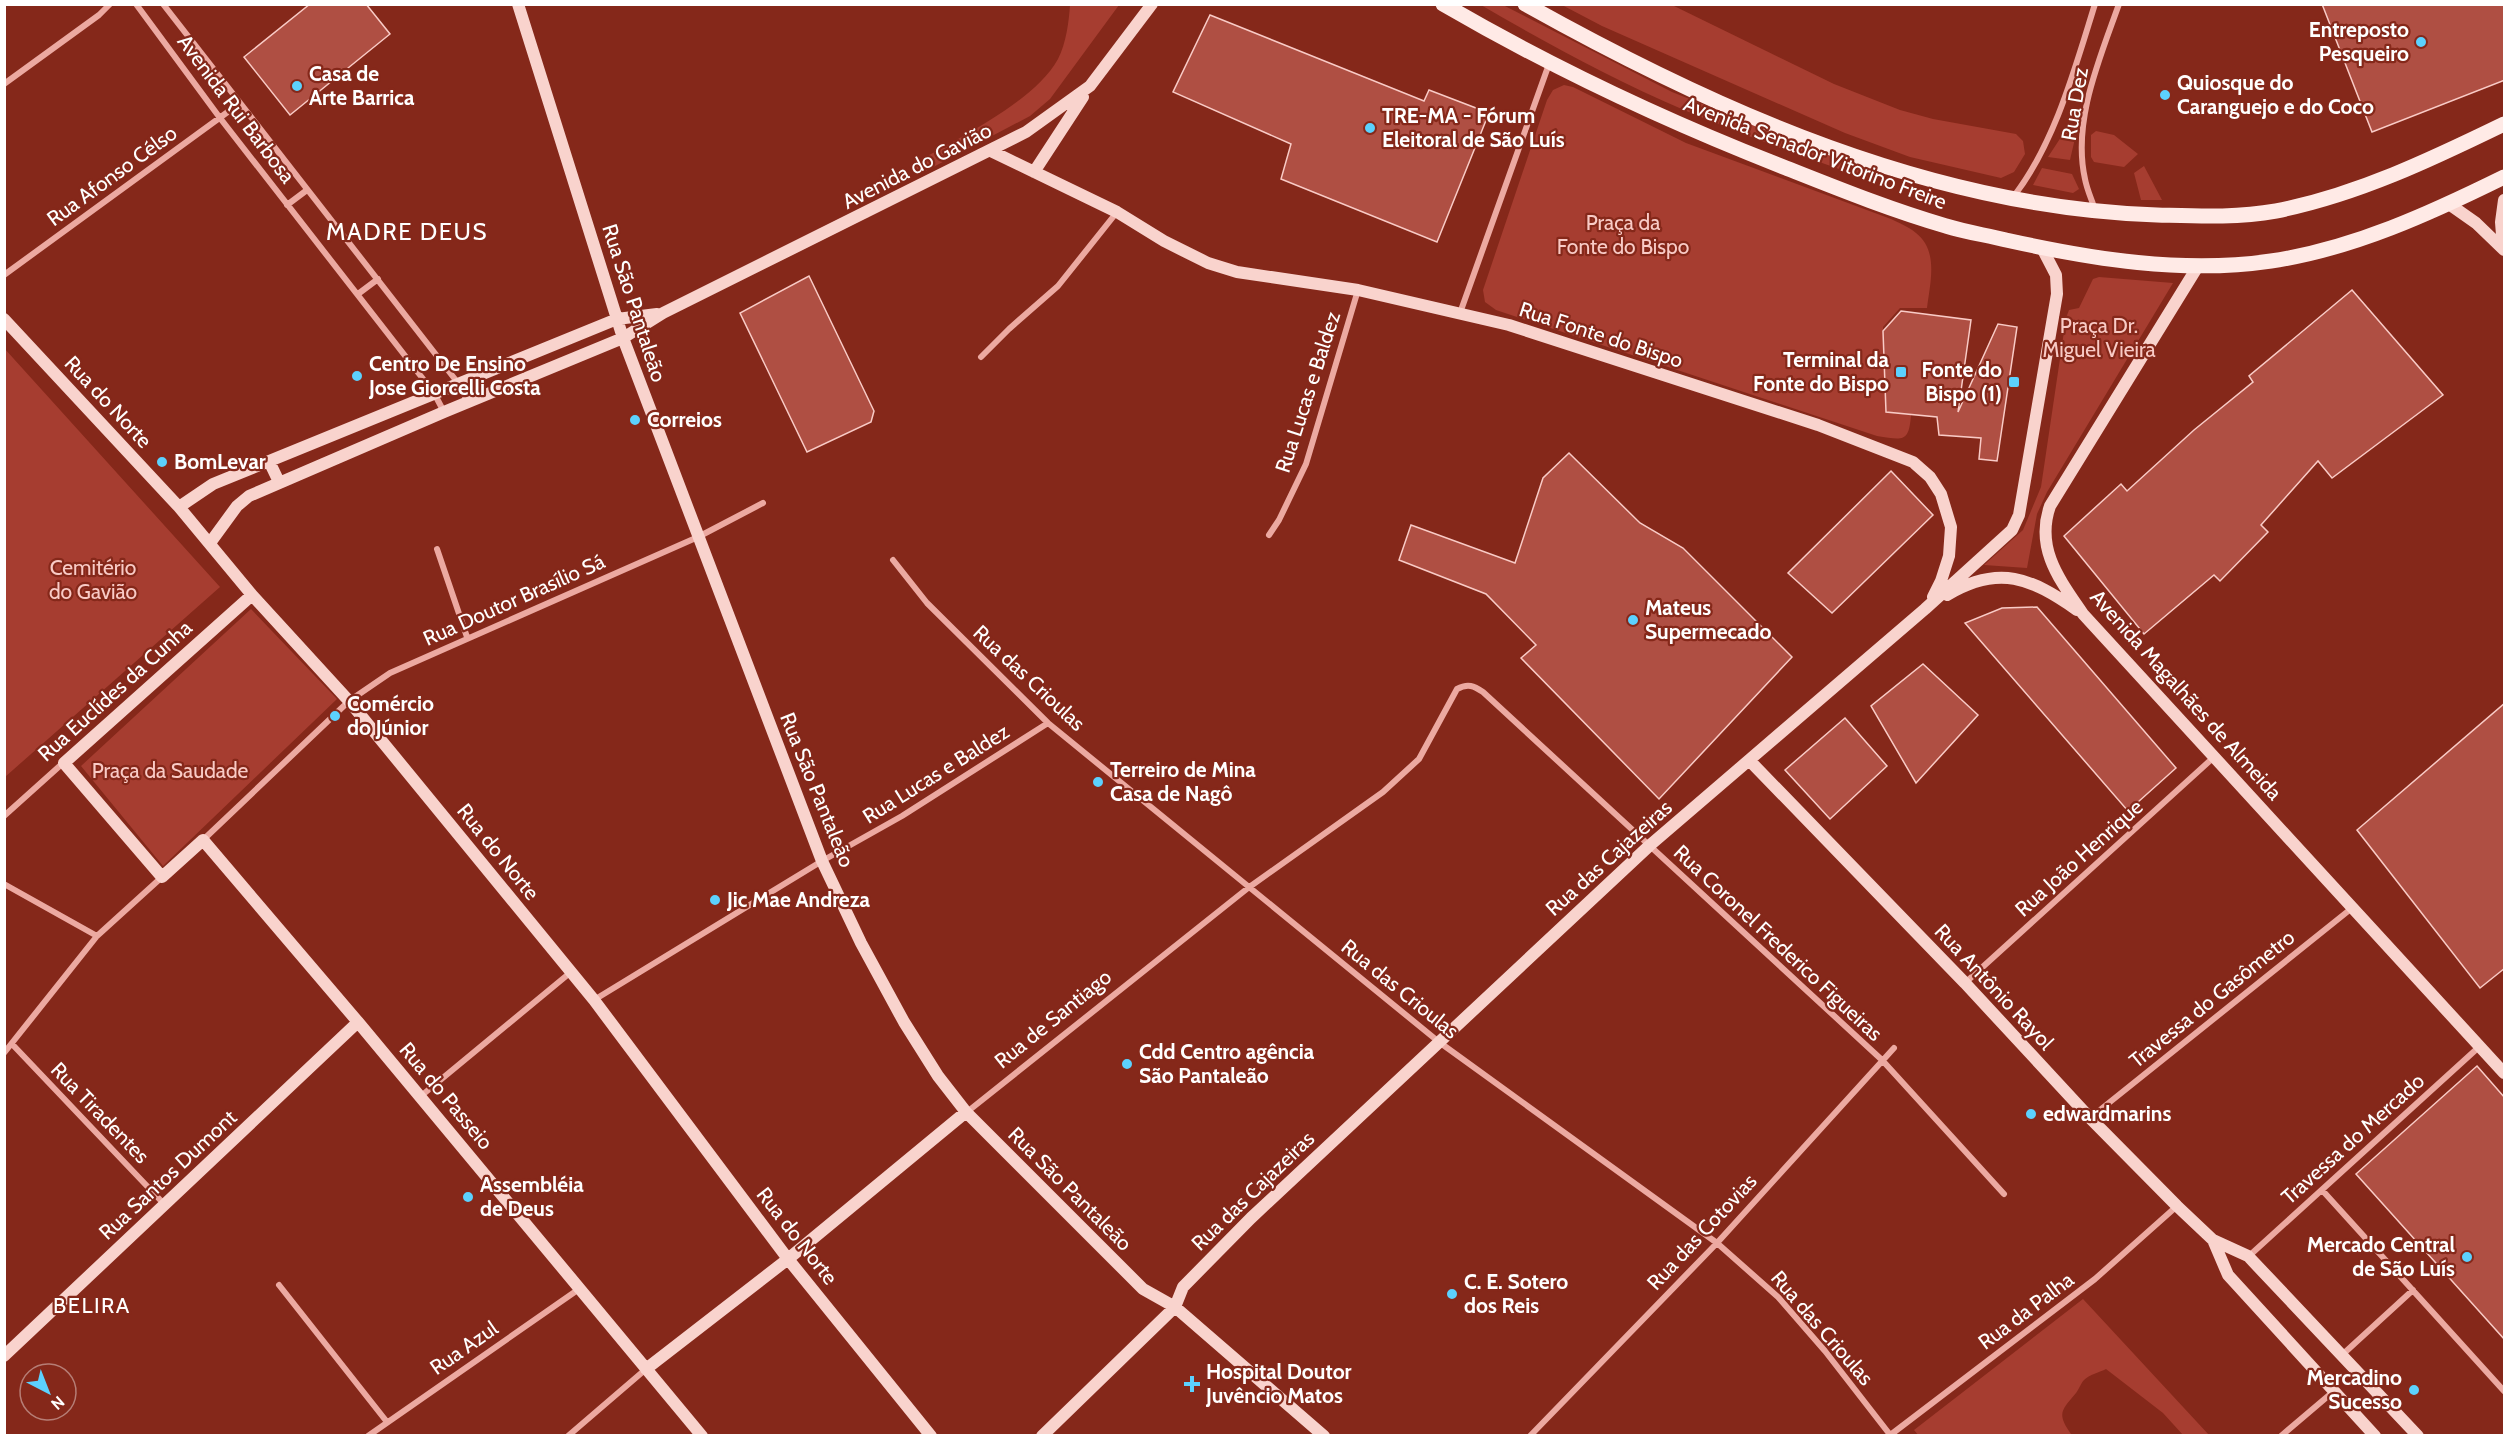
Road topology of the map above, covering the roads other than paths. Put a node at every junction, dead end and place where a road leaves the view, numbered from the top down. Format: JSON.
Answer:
{"nodes":[{"id":1,"x":110,"y":4,"type":"edge"},
{"id":2,"x":136,"y":4,"type":"edge"},
{"id":3,"x":164,"y":4,"type":"edge"},
{"id":4,"x":518,"y":4,"type":"edge"},
{"id":5,"x":1152,"y":4,"type":"edge"},
{"id":6,"x":1443,"y":4,"type":"edge"},
{"id":7,"x":1525,"y":4,"type":"edge"},
{"id":8,"x":2095,"y":4,"type":"edge"},
{"id":9,"x":2119,"y":4,"type":"edge"},
{"id":10,"x":1550,"y":64,"type":"junction"},
{"id":11,"x":4,"y":84,"type":"edge"},
{"id":12,"x":1090,"y":86,"type":"junction"},
{"id":13,"x":240,"y":103,"type":"junction"},
{"id":14,"x":220,"y":118,"type":"junction"},
{"id":15,"x":2505,"y":124,"type":"edge"},
{"id":16,"x":991,"y":151,"type":"junction"},
{"id":17,"x":1034,"y":172,"type":"junction"},
{"id":18,"x":2505,"y":177,"type":"edge"},
{"id":19,"x":307,"y":190,"type":"junction"},
{"id":20,"x":2013,"y":198,"type":"junction"},
{"id":21,"x":2505,"y":200,"type":"edge"},
{"id":22,"x":2449,"y":204,"type":"junction"},
{"id":23,"x":288,"y":205,"type":"junction"},
{"id":24,"x":2096,"y":211,"type":"junction"},
{"id":25,"x":1117,"y":212,"type":"junction"},
{"id":26,"x":2042,"y":248,"type":"junction"},
{"id":27,"x":2504,"y":249,"type":"edge"},
{"id":28,"x":2198,"y":266,"type":"junction"},
{"id":29,"x":4,"y":275,"type":"edge"},
{"id":30,"x":378,"y":279,"type":"junction"},
{"id":31,"x":1358,"y":290,"type":"junction"},
{"id":32,"x":358,"y":294,"type":"junction"},
{"id":33,"x":663,"y":313,"type":"junction"},
{"id":34,"x":1460,"y":314,"type":"junction"},
{"id":35,"x":4,"y":319,"type":"edge"},
{"id":36,"x":617,"y":319,"type":"junction"},
{"id":37,"x":623,"y":338,"type":"junction"},
{"id":38,"x":981,"y":357,"type":"dead end"},
{"id":39,"x":458,"y":383,"type":"junction"},
{"id":40,"x":434,"y":393,"type":"junction"},
{"id":41,"x":468,"y":402,"type":"junction"},
{"id":42,"x":444,"y":412,"type":"junction"},
{"id":43,"x":269,"y":461,"type":"junction"},
{"id":44,"x":279,"y":483,"type":"junction"},
{"id":45,"x":763,"y":502,"type":"dead end"},
{"id":46,"x":179,"y":507,"type":"junction"},
{"id":47,"x":1269,"y":535,"type":"dead end"},
{"id":48,"x":698,"y":537,"type":"junction"},
{"id":49,"x":210,"y":543,"type":"junction"},
{"id":50,"x":437,"y":549,"type":"dead end"},
{"id":51,"x":893,"y":560,"type":"dead end"},
{"id":52,"x":252,"y":595,"type":"junction"},
{"id":53,"x":1920,"y":613,"type":"junction"},
{"id":54,"x":2083,"y":614,"type":"junction"},
{"id":55,"x":468,"y":638,"type":"junction"},
{"id":56,"x":1463,"y":686,"type":"joint"},
{"id":57,"x":349,"y":701,"type":"junction"},
{"id":58,"x":1048,"y":723,"type":"junction"},
{"id":59,"x":2214,"y":756,"type":"junction"},
{"id":60,"x":1749,"y":760,"type":"junction"},
{"id":61,"x":64,"y":763,"type":"junction"},
{"id":62,"x":4,"y":816,"type":"edge"},
{"id":63,"x":203,"y":840,"type":"junction"},
{"id":64,"x":1649,"y":846,"type":"junction"},
{"id":65,"x":822,"y":861,"type":"junction"},
{"id":66,"x":162,"y":877,"type":"junction"},
{"id":67,"x":4,"y":884,"type":"edge"},
{"id":68,"x":1248,"y":888,"type":"junction"},
{"id":69,"x":2354,"y":907,"type":"junction"},
{"id":70,"x":98,"y":936,"type":"junction"},
{"id":71,"x":571,"y":971,"type":"junction"},
{"id":72,"x":1965,"y":983,"type":"junction"},
{"id":73,"x":594,"y":1000,"type":"junction"},
{"id":74,"x":358,"y":1022,"type":"junction"},
{"id":75,"x":1439,"y":1042,"type":"junction"},
{"id":76,"x":12,"y":1044,"type":"junction"},
{"id":77,"x":2480,"y":1046,"type":"junction"},
{"id":78,"x":1894,"y":1048,"type":"dead end"},
{"id":79,"x":4,"y":1053,"type":"edge"},
{"id":80,"x":1881,"y":1060,"type":"junction"},
{"id":81,"x":2505,"y":1073,"type":"edge"},
{"id":82,"x":421,"y":1096,"type":"junction"},
{"id":83,"x":966,"y":1112,"type":"junction"},
{"id":84,"x":2090,"y":1118,"type":"junction"},
{"id":85,"x":2322,"y":1190,"type":"junction"},
{"id":86,"x":2004,"y":1194,"type":"dead end"},
{"id":87,"x":165,"y":1205,"type":"junction"},
{"id":88,"x":2177,"y":1206,"type":"junction"},
{"id":89,"x":2213,"y":1240,"type":"junction"},
{"id":90,"x":1717,"y":1243,"type":"junction"},
{"id":91,"x":2248,"y":1256,"type":"junction"},
{"id":92,"x":788,"y":1259,"type":"junction"},
{"id":93,"x":279,"y":1286,"type":"dead end"},
{"id":94,"x":579,"y":1288,"type":"junction"},
{"id":95,"x":2413,"y":1290,"type":"junction"},
{"id":96,"x":1175,"y":1307,"type":"junction"},
{"id":97,"x":2342,"y":1355,"type":"junction"},
{"id":98,"x":4,"y":1356,"type":"edge"},
{"id":99,"x":646,"y":1369,"type":"junction"},
{"id":100,"x":2334,"y":1391,"type":"junction"},
{"id":101,"x":2505,"y":1391,"type":"edge"},
{"id":102,"x":387,"y":1422,"type":"junction"},
{"id":103,"x":1890,"y":1435,"type":"edge"},
{"id":104,"x":368,"y":1436,"type":"edge"},
{"id":105,"x":568,"y":1436,"type":"edge"},
{"id":106,"x":702,"y":1436,"type":"edge"},
{"id":107,"x":931,"y":1436,"type":"edge"},
{"id":108,"x":1042,"y":1436,"type":"edge"},
{"id":109,"x":1324,"y":1436,"type":"edge"},
{"id":110,"x":1530,"y":1436,"type":"edge"},
{"id":111,"x":2281,"y":1436,"type":"edge"},
{"id":112,"x":2375,"y":1436,"type":"edge"},
{"id":113,"x":2418,"y":1436,"type":"edge"}],
"edges":[{"from":1,"to":11,"type":"street"},
{"from":2,"to":14,"type":"street","name":"Avenida Rui Barbosa"},
{"from":3,"to":13,"type":"street","name":"Avenida Rui Barbosa"},
{"from":4,"to":36,"type":"street","name":"Rua São Pantaleão"},
{"from":5,"to":12,"type":"street","name":"Avenida do Gavião"},
{"from":6,"to":10,"type":"main road","name":"Avenida Senador Vitorino Freire"},
{"from":7,"to":20,"type":"main road","name":"Avenida Senador Vitorino Freire"},
{"from":8,"to":20,"type":"street","name":"Rua Dez"},
{"from":9,"to":24,"type":"street","name":"Rua Dez"},
{"from":10,"to":26,"type":"main road","name":"Avenida Senador Vitorino Freire"},
{"from":10,"to":34,"type":"street"},
{"from":12,"to":16,"type":"street","name":"Avenida do Gavião"},
{"from":12,"to":17,"type":"street"},
{"from":13,"to":14,"type":"street","name":"Rua Afonso Célso"},
{"from":13,"to":19,"type":"street","name":"Avenida Rui Barbosa"},
{"from":14,"to":23,"type":"street","name":"Avenida Rui Barbosa"},
{"from":14,"to":29,"type":"street","name":"Rua Afonso Célso"},
{"from":15,"to":24,"type":"main road","name":"Avenida Senador Vitorino Freire"},
{"from":16,"to":17,"type":"street","name":"Rua Fonte do Bispo"},
{"from":16,"to":33,"type":"street","name":"Avenida do Gavião"},
{"from":17,"to":25,"type":"street","name":"Rua Fonte do Bispo"},
{"from":18,"to":22,"type":"main road","name":"Avenida Senador Vitorino Freire"},
{"from":19,"to":23,"type":"street","name":"Avenida Rui Barbosa"},
{"from":19,"to":30,"type":"street","name":"Avenida Rui Barbosa"},
{"from":20,"to":24,"type":"main road","name":"Avenida Senador Vitorino Freire"},
{"from":21,"to":27,"type":"street"},
{"from":22,"to":27,"type":"street"},
{"from":22,"to":28,"type":"main road","name":"Avenida Senador Vitorino Freire"},
{"from":23,"to":32,"type":"street","name":"Avenida Rui Barbosa"},
{"from":25,"to":31,"type":"street","name":"Rua Fonte do Bispo"},
{"from":25,"to":38,"type":"street"},
{"from":26,"to":28,"type":"main road","name":"Avenida Senador Vitorino Freire"},
{"from":26,"to":53,"type":"street","name":"Rua das Cajazeiras"},
{"from":28,"to":54,"type":"street","name":"Avenida Magalhães de Almeida"},
{"from":30,"to":32,"type":"street"},
{"from":30,"to":39,"type":"street","name":"Avenida Rui Barbosa"},
{"from":31,"to":34,"type":"street","name":"Rua Fonte do Bispo"},
{"from":31,"to":47,"type":"street","name":"Rua Lucas e Baldez"},
{"from":32,"to":40,"type":"street","name":"Avenida Rui Barbosa"},
{"from":33,"to":36,"type":"street","name":"Avenida do Gavião"},
{"from":33,"to":37,"type":"street","name":"Avenida do Gavião"},
{"from":34,"to":53,"type":"street","name":"Rua Fonte do Bispo"},
{"from":35,"to":46,"type":"street","name":"Rua do Norte"},
{"from":36,"to":37,"type":"street","name":"Rua São Pantaleão"},
{"from":36,"to":39,"type":"street","name":"Avenida do Gavião"},
{"from":37,"to":41,"type":"street","name":"Avenida do Gavião"},
{"from":37,"to":48,"type":"street","name":"Rua São Pantaleão"},
{"from":39,"to":40,"type":"street","name":"Avenida do Gavião"},
{"from":39,"to":41,"type":"street","name":"Avenida Rui Barbosa"},
{"from":40,"to":42,"type":"street","name":"Avenida Rui Barbosa"},
{"from":40,"to":43,"type":"street","name":"Avenida do Gavião"},
{"from":41,"to":42,"type":"street","name":"Avenida do Gavião"},
{"from":42,"to":44,"type":"street","name":"Avenida do Gavião"},
{"from":43,"to":44,"type":"street"},
{"from":43,"to":46,"type":"street","name":"Avenida do Gavião"},
{"from":44,"to":49,"type":"street","name":"Avenida do Gavião"},
{"from":45,"to":48,"type":"street"},
{"from":46,"to":49,"type":"street","name":"Rua do Norte"},
{"from":48,"to":55,"type":"street","name":"Rua Doutor Brasílio Sá"},
{"from":48,"to":65,"type":"street","name":"Rua São Pantaleão"},
{"from":49,"to":52,"type":"street","name":"Rua do Norte"},
{"from":50,"to":55,"type":"street"},
{"from":51,"to":58,"type":"street","name":"Rua das Crioulas"},
{"from":52,"to":57,"type":"street","name":"Rua do Norte"},
{"from":52,"to":61,"type":"street","name":"Rua Euclídes da Cunha"},
{"from":53,"to":54,"type":"street"},
{"from":53,"to":60,"type":"street","name":"Rua das Cajazeiras"},
{"from":54,"to":59,"type":"street","name":"Avenida Magalhães de Almeida"},
{"from":55,"to":57,"type":"street","name":"Rua Doutor Brasílio Sá"},
{"from":56,"to":64,"type":"street","name":"Rua Coronel Frederico Figueiras"},
{"from":56,"to":68,"type":"street","name":"Rua de Santiago"},
{"from":57,"to":63,"type":"street","name":"Rua Doutor Brasílio Sá"},
{"from":57,"to":71,"type":"street","name":"Rua do Norte"},
{"from":58,"to":65,"type":"street","name":"Rua Lucas e Baldez"},
{"from":58,"to":68,"type":"street","name":"Rua das Crioulas"},
{"from":59,"to":69,"type":"street","name":"Avenida Magalhães de Almeida"},
{"from":59,"to":72,"type":"street","name":"Rua João Henrique"},
{"from":60,"to":64,"type":"street","name":"Rua das Cajazeiras"},
{"from":60,"to":72,"type":"street","name":"Rua Antônio Rayol"},
{"from":61,"to":62,"type":"street","name":"Rua Euclídes da Cunha"},
{"from":61,"to":66,"type":"street"},
{"from":63,"to":66,"type":"street"},
{"from":63,"to":74,"type":"street","name":"Rua do Passeio"},
{"from":64,"to":75,"type":"street","name":"Rua das Cajazeiras"},
{"from":64,"to":80,"type":"street","name":"Rua Coronel Frederico Figueiras"},
{"from":65,"to":73,"type":"street","name":"Rua Lucas e Baldez"},
{"from":65,"to":83,"type":"street","name":"Rua São Pantaleão"},
{"from":66,"to":70,"type":"street"},
{"from":67,"to":70,"type":"street"},
{"from":68,"to":75,"type":"street","name":"Rua das Crioulas"},
{"from":68,"to":83,"type":"street","name":"Rua de Santiago"},
{"from":69,"to":77,"type":"street","name":"Avenida Magalhães de Almeida"},
{"from":69,"to":84,"type":"street","name":"Travessa do Gasômetro"},
{"from":70,"to":76,"type":"street"},
{"from":71,"to":73,"type":"street","name":"Rua do Norte"},
{"from":71,"to":82,"type":"street"},
{"from":72,"to":84,"type":"street","name":"Rua Antônio Rayol"},
{"from":73,"to":92,"type":"street","name":"Rua do Norte"},
{"from":74,"to":82,"type":"street","name":"Rua do Passeio"},
{"from":74,"to":87,"type":"street","name":"Rua Santos Dumont"},
{"from":75,"to":90,"type":"street","name":"Rua das Crioulas"},
{"from":75,"to":96,"type":"street","name":"Rua das Cajazeiras"},
{"from":76,"to":79,"type":"street"},
{"from":76,"to":87,"type":"street","name":"Rua Tiradentes"},
{"from":77,"to":81,"type":"street","name":"Avenida Magalhães de Almeida"},
{"from":77,"to":85,"type":"street","name":"Travessa do Mercado"},
{"from":78,"to":80,"type":"street","name":"Rua das Cotovias"},
{"from":80,"to":86,"type":"street","name":"Rua Coronel Frederico Figueiras"},
{"from":80,"to":90,"type":"street","name":"Rua das Cotovias"},
{"from":82,"to":94,"type":"street","name":"Rua do Passeio"},
{"from":83,"to":92,"type":"street","name":"Rua de Santiago"},
{"from":83,"to":96,"type":"street","name":"Rua São Pantaleão"},
{"from":84,"to":88,"type":"street","name":"Rua Antônio Rayol"},
{"from":85,"to":91,"type":"street","name":"Travessa do Mercado"},
{"from":85,"to":95,"type":"street"},
{"from":87,"to":98,"type":"street","name":"Rua Santos Dumont"},
{"from":88,"to":89,"type":"street","name":"Rua Antônio Rayol"},
{"from":88,"to":103,"type":"street","name":"Rua da Palha"},
{"from":89,"to":91,"type":"street","name":"Rua Antônio Rayol"},
{"from":89,"to":100,"type":"street","name":"Rua Antônio Rayol"},
{"from":90,"to":103,"type":"street","name":"Rua das Crioulas"},
{"from":90,"to":110,"type":"street","name":"Rua das Cotovias"},
{"from":91,"to":97,"type":"street","name":"Rua Antônio Rayol"},
{"from":92,"to":99,"type":"street","name":"Rua de Santiago"},
{"from":92,"to":107,"type":"street","name":"Rua do Norte"},
{"from":93,"to":102,"type":"street"},
{"from":94,"to":99,"type":"street","name":"Rua do Passeio"},
{"from":94,"to":102,"type":"street","name":"Rua Azul"},
{"from":95,"to":97,"type":"street"},
{"from":95,"to":101,"type":"street"},
{"from":96,"to":108,"type":"street","name":"Rua das Cajazeiras"},
{"from":96,"to":109,"type":"street","name":"Rua São Pantaleão"},
{"from":97,"to":113,"type":"street","name":"Rua Antônio Rayol"},
{"from":99,"to":105,"type":"street"},
{"from":99,"to":106,"type":"street","name":"Rua do Passeio"},
{"from":100,"to":111,"type":"street"},
{"from":100,"to":112,"type":"street","name":"Rua Antônio Rayol"},
{"from":102,"to":104,"type":"street","name":"Rua Azul"}]}
